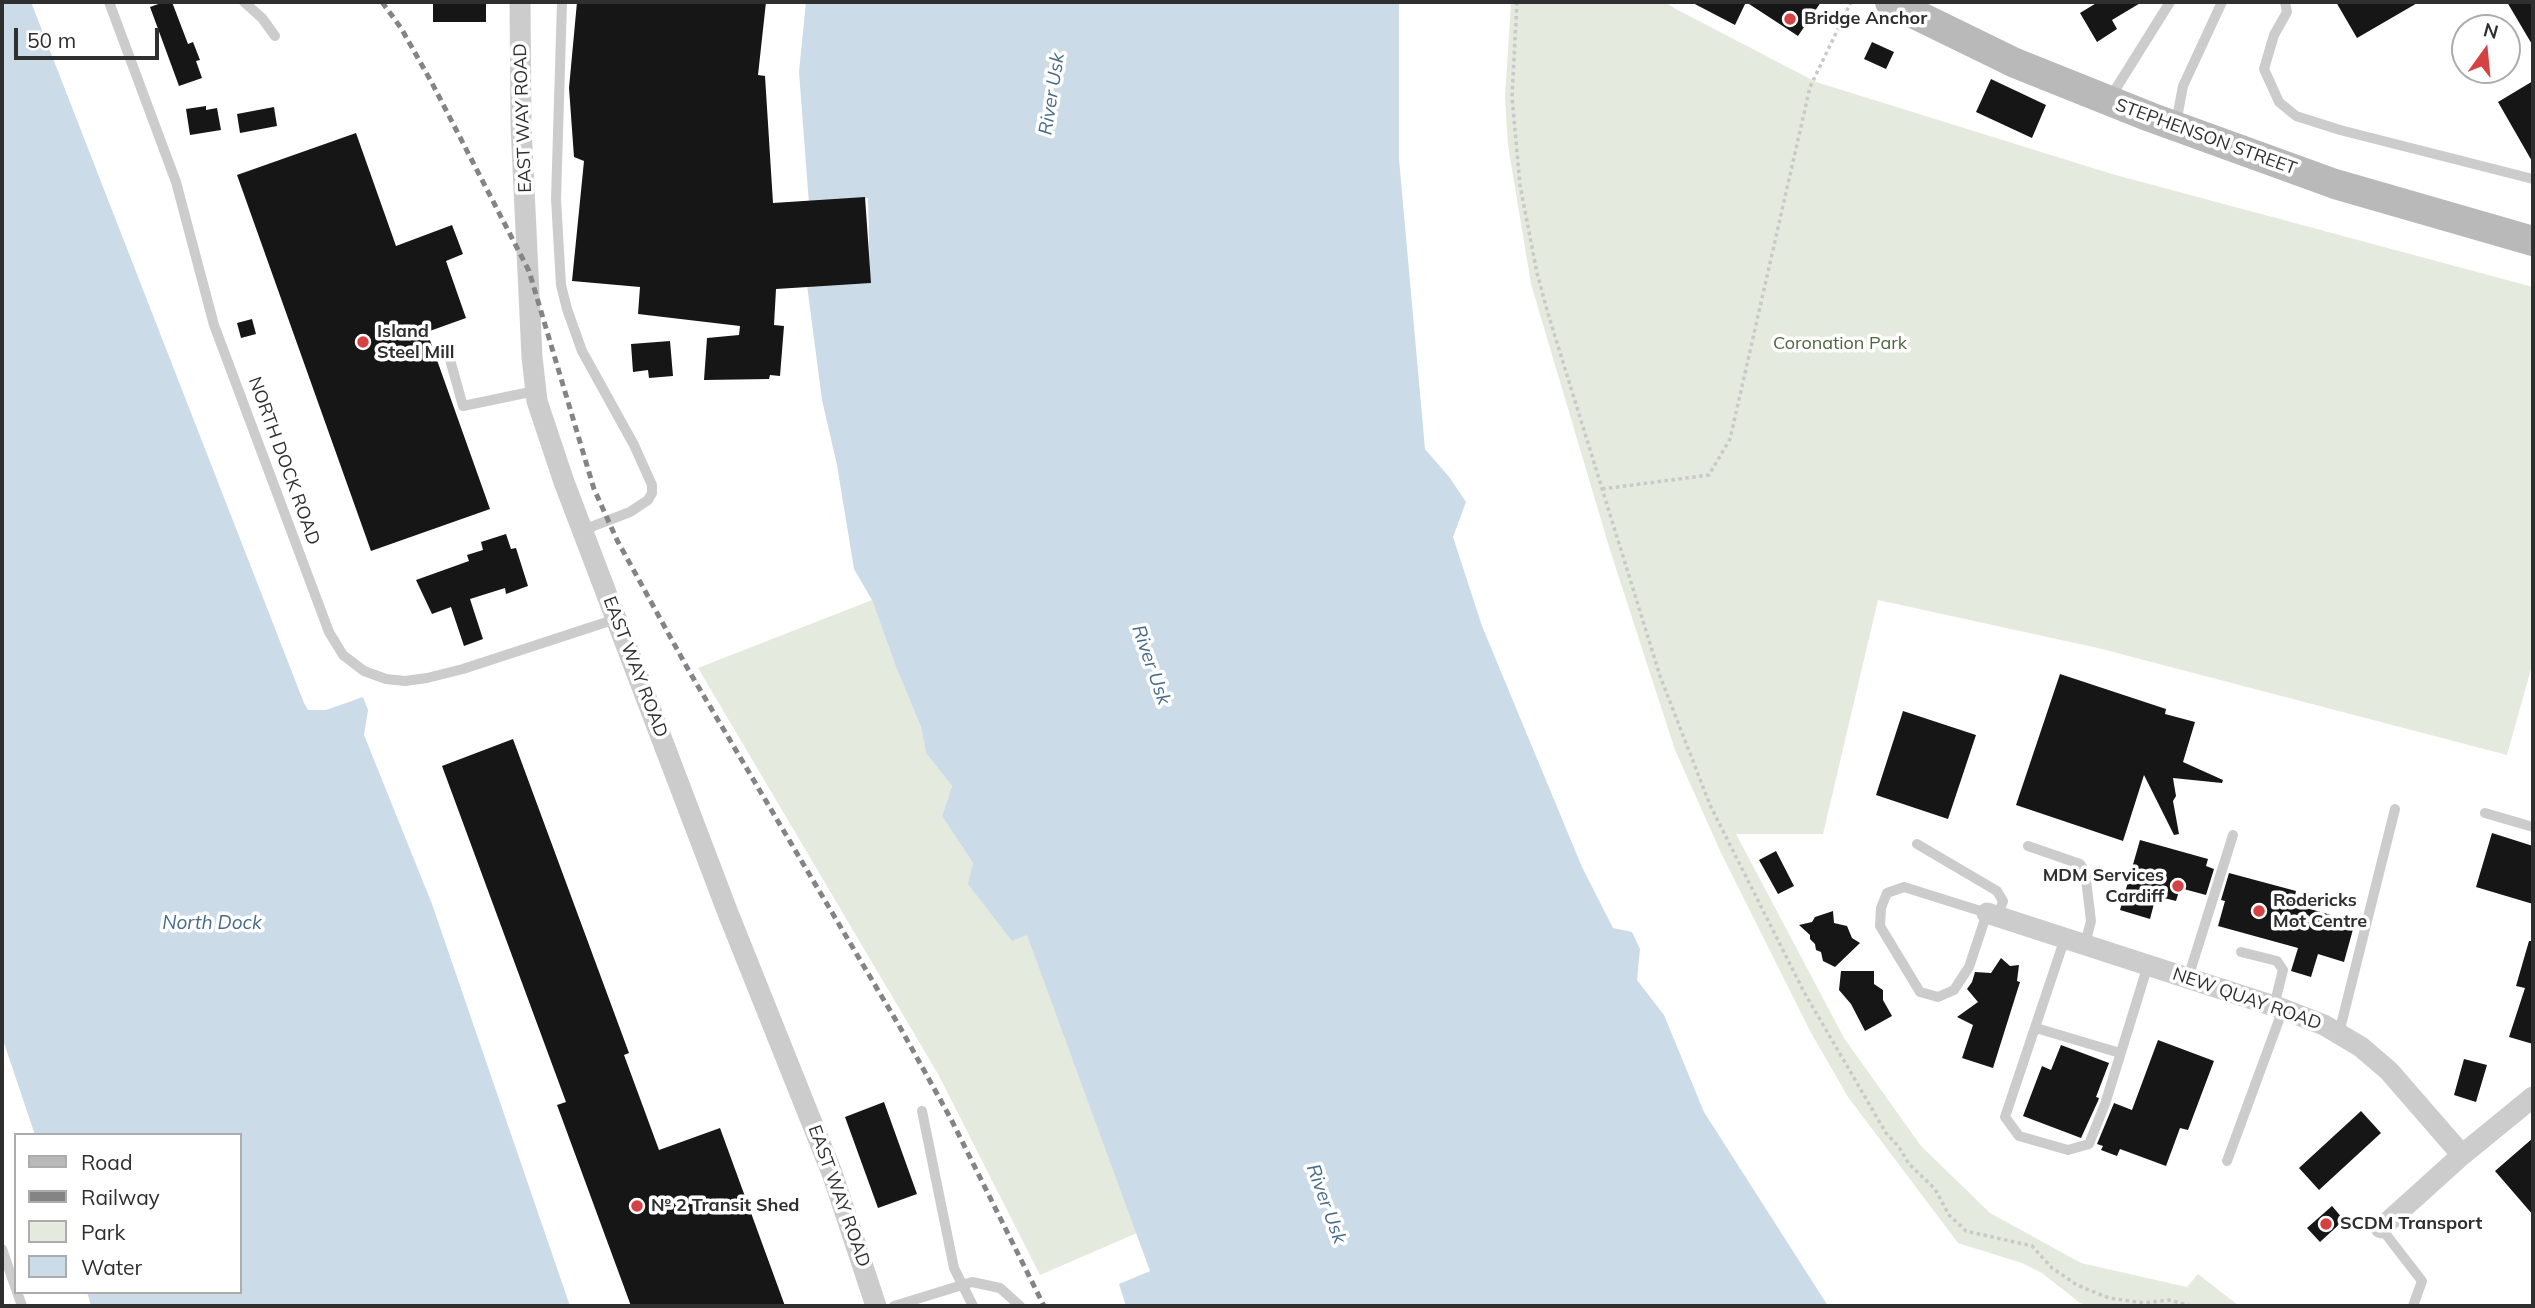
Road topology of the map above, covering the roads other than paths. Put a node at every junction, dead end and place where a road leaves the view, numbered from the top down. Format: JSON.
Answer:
{"nodes":[{"id":1,"x":108,"y":2,"type":"edge"},
{"id":2,"x":244,"y":2,"type":"edge"},
{"id":3,"x":520,"y":2,"type":"edge"},
{"id":4,"x":562,"y":2,"type":"edge"},
{"id":5,"x":1890,"y":2,"type":"edge"},
{"id":6,"x":2170,"y":2,"type":"edge"},
{"id":7,"x":2222,"y":2,"type":"edge"},
{"id":8,"x":2285,"y":2,"type":"edge"},
{"id":9,"x":275,"y":36,"type":"dead end"},
{"id":10,"x":2109,"y":101,"type":"junction"},
{"id":11,"x":2175,"y":126,"type":"junction"},
{"id":12,"x":2533,"y":179,"type":"edge"},
{"id":13,"x":2533,"y":241,"type":"edge"},
{"id":14,"x":449,"y":356,"type":"dead end"},
{"id":15,"x":535,"y":391,"type":"junction"},
{"id":16,"x":583,"y":530,"type":"junction"},
{"id":17,"x":616,"y":619,"type":"junction"},
{"id":18,"x":2395,"y":808,"type":"dead end"},
{"id":19,"x":2484,"y":813,"type":"dead end"},
{"id":20,"x":2533,"y":827,"type":"edge"},
{"id":21,"x":2233,"y":835,"type":"dead end"},
{"id":22,"x":1917,"y":844,"type":"dead end"},
{"id":23,"x":2028,"y":846,"type":"dead end"},
{"id":24,"x":1993,"y":914,"type":"junction"},
{"id":25,"x":2075,"y":941,"type":"junction"},
{"id":26,"x":2241,"y":952,"type":"dead end"},
{"id":27,"x":2148,"y":965,"type":"junction"},
{"id":28,"x":2188,"y":978,"type":"junction"},
{"id":29,"x":2278,"y":1008,"type":"junction"},
{"id":30,"x":2036,"y":1028,"type":"junction"},
{"id":31,"x":2339,"y":1033,"type":"junction"},
{"id":32,"x":2120,"y":1054,"type":"junction"},
{"id":33,"x":2533,"y":1097,"type":"edge"},
{"id":34,"x":922,"y":1111,"type":"dead end"},
{"id":35,"x":2462,"y":1155,"type":"junction"},
{"id":36,"x":2227,"y":1161,"type":"dead end"},
{"id":37,"x":2381,"y":1228,"type":"joint"},
{"id":38,"x":2,"y":1250,"type":"edge"},
{"id":39,"x":14,"y":1284,"type":"edge"},
{"id":40,"x":962,"y":1285,"type":"junction"},
{"id":41,"x":876,"y":1306,"type":"edge"},
{"id":42,"x":894,"y":1306,"type":"edge"},
{"id":43,"x":974,"y":1306,"type":"edge"},
{"id":44,"x":1020,"y":1306,"type":"edge"},
{"id":45,"x":2413,"y":1306,"type":"edge"}],
"edges":[{"from":1,"to":17,"type":"lane","name":"NORTH DOCK ROAD"},
{"from":2,"to":9,"type":"lane"},
{"from":3,"to":15,"type":"street","name":"EAST WAY ROAD"},
{"from":4,"to":16,"type":"lane"},
{"from":5,"to":10,"type":"street","name":"STEPHENSON STREET"},
{"from":6,"to":10,"type":"lane"},
{"from":7,"to":11,"type":"lane"},
{"from":8,"to":12,"type":"lane"},
{"from":10,"to":11,"type":"street","name":"STEPHENSON STREET"},
{"from":11,"to":13,"type":"street","name":"STEPHENSON STREET"},
{"from":14,"to":15,"type":"lane"},
{"from":15,"to":16,"type":"street","name":"EAST WAY ROAD"},
{"from":16,"to":17,"type":"street","name":"EAST WAY ROAD"},
{"from":17,"to":41,"type":"street","name":"EAST WAY ROAD"},
{"from":18,"to":31,"type":"lane"},
{"from":19,"to":20,"type":"lane"},
{"from":21,"to":28,"type":"lane"},
{"from":22,"to":24,"type":"lane"},
{"from":23,"to":25,"type":"lane"},
{"from":24,"to":24,"type":"lane"},
{"from":24,"to":25,"type":"street","name":"NEW QUAY ROAD"},
{"from":25,"to":27,"type":"street","name":"NEW QUAY ROAD"},
{"from":25,"to":30,"type":"lane"},
{"from":26,"to":29,"type":"lane"},
{"from":27,"to":28,"type":"street","name":"NEW QUAY ROAD"},
{"from":27,"to":32,"type":"lane"},
{"from":28,"to":29,"type":"street","name":"NEW QUAY ROAD"},
{"from":29,"to":31,"type":"street","name":"NEW QUAY ROAD"},
{"from":29,"to":36,"type":"lane"},
{"from":30,"to":32,"type":"lane"},
{"from":30,"to":32,"type":"lane"},
{"from":31,"to":35,"type":"street","name":"NEW QUAY ROAD"},
{"from":33,"to":35,"type":"street"},
{"from":34,"to":40,"type":"lane"},
{"from":35,"to":37,"type":"street"},
{"from":37,"to":45,"type":"lane"},
{"from":38,"to":39,"type":"lane"},
{"from":40,"to":42,"type":"lane"},
{"from":40,"to":43,"type":"lane"},
{"from":40,"to":44,"type":"lane"}]}
